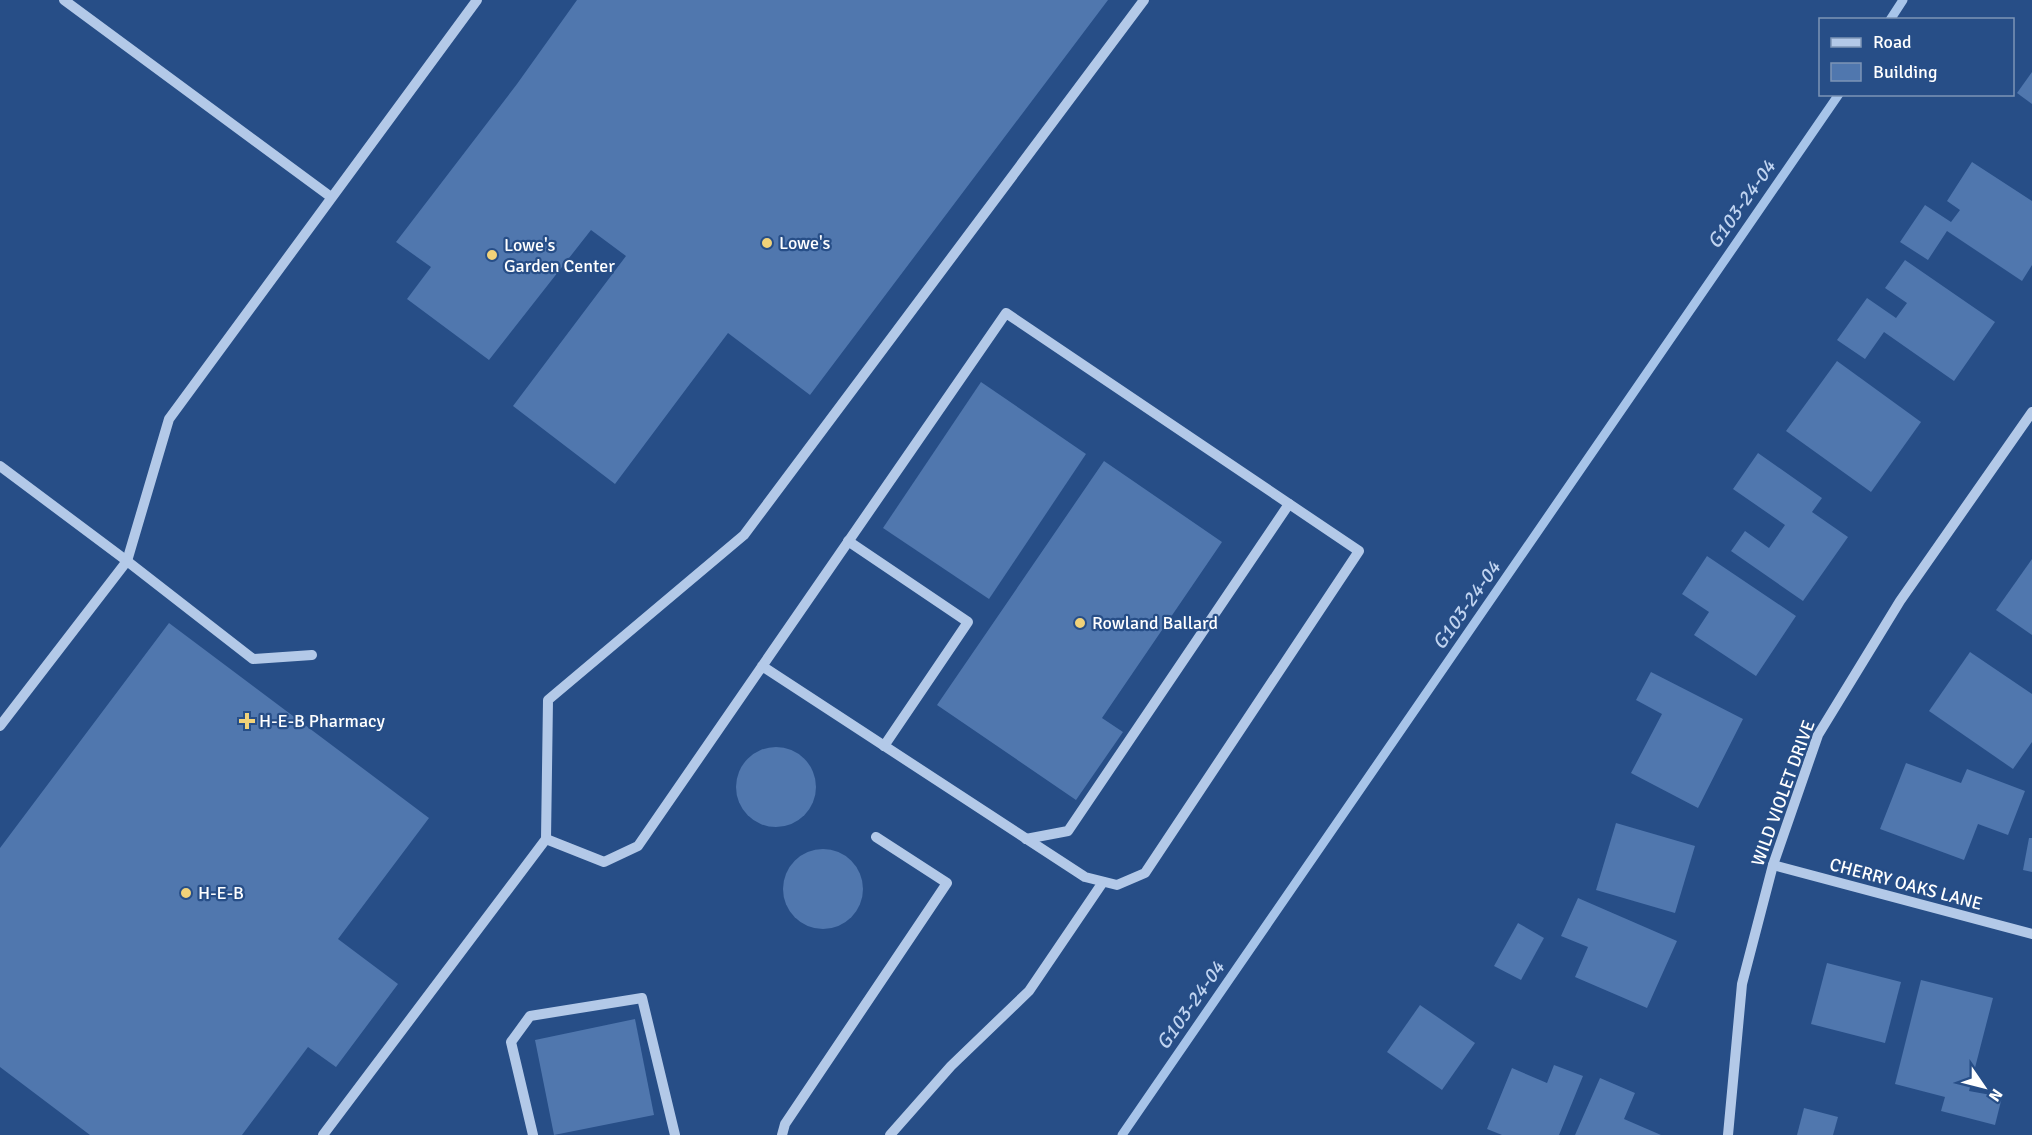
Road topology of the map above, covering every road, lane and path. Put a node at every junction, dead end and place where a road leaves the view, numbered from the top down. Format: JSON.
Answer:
{"nodes":[{"id":1,"x":64,"y":0,"type":"edge"},
{"id":2,"x":477,"y":0,"type":"edge"},
{"id":3,"x":1144,"y":0,"type":"edge"},
{"id":4,"x":331,"y":197,"type":"junction"},
{"id":5,"x":2032,"y":412,"type":"edge"},
{"id":6,"x":0,"y":466,"type":"edge"},
{"id":7,"x":1288,"y":504,"type":"junction"},
{"id":8,"x":848,"y":541,"type":"junction"},
{"id":9,"x":127,"y":561,"type":"junction"},
{"id":10,"x":312,"y":655,"type":"dead end"},
{"id":11,"x":762,"y":666,"type":"junction"},
{"id":12,"x":0,"y":726,"type":"edge"},
{"id":13,"x":884,"y":746,"type":"junction"},
{"id":14,"x":876,"y":837,"type":"dead end"},
{"id":15,"x":546,"y":839,"type":"junction"},
{"id":16,"x":1026,"y":839,"type":"junction"},
{"id":17,"x":1773,"y":865,"type":"junction"},
{"id":18,"x":1103,"y":882,"type":"junction"},
{"id":19,"x":2032,"y":934,"type":"edge"},
{"id":20,"x":323,"y":1135,"type":"edge"},
{"id":21,"x":533,"y":1135,"type":"edge"},
{"id":22,"x":675,"y":1135,"type":"edge"},
{"id":23,"x":783,"y":1135,"type":"edge"},
{"id":24,"x":890,"y":1135,"type":"edge"},
{"id":25,"x":1728,"y":1135,"type":"edge"}],
"edges":[{"from":1,"to":4,"type":"street"},
{"from":2,"to":4,"type":"street"},
{"from":3,"to":15,"type":"street"},
{"from":4,"to":9,"type":"street"},
{"from":5,"to":17,"type":"street","name":"WILD VIOLET DRIVE"},
{"from":6,"to":9,"type":"street"},
{"from":7,"to":8,"type":"street"},
{"from":7,"to":16,"type":"street"},
{"from":7,"to":18,"type":"street"},
{"from":8,"to":11,"type":"street"},
{"from":8,"to":13,"type":"street"},
{"from":9,"to":10,"type":"street"},
{"from":9,"to":12,"type":"street"},
{"from":11,"to":13,"type":"street"},
{"from":11,"to":15,"type":"street"},
{"from":13,"to":16,"type":"street"},
{"from":14,"to":23,"type":"street"},
{"from":15,"to":20,"type":"street"},
{"from":16,"to":18,"type":"street"},
{"from":17,"to":19,"type":"street","name":"CHERRY OAKS LANE"},
{"from":17,"to":25,"type":"street","name":"WILD VIOLET DRIVE"},
{"from":18,"to":24,"type":"street"},
{"from":21,"to":22,"type":"street"}]}
